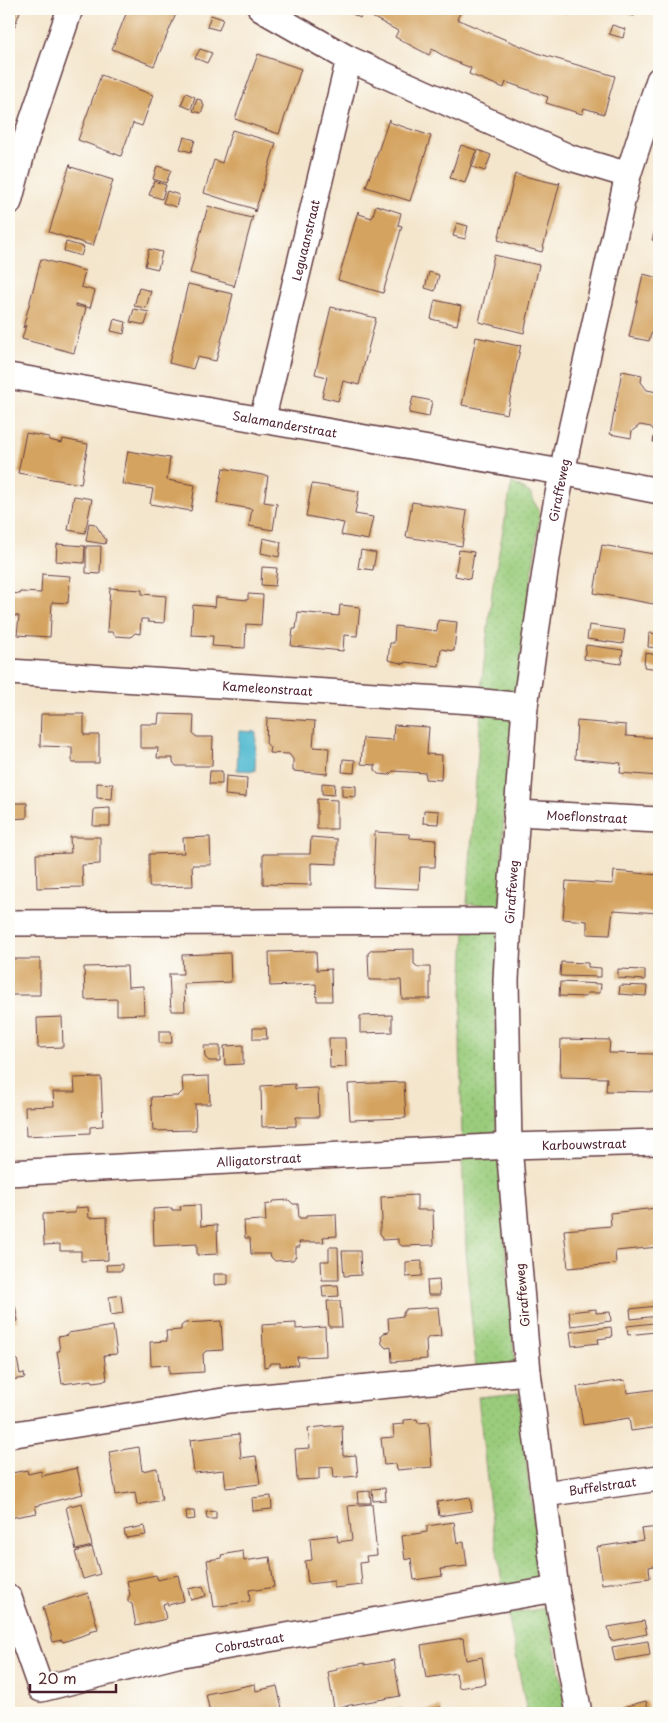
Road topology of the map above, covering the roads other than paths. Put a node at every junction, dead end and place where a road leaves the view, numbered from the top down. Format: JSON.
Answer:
{"nodes":[{"id":1,"x":70,"y":9,"type":"edge"},
{"id":2,"x":261,"y":9,"type":"edge"},
{"id":3,"x":349,"y":59,"type":"junction"},
{"id":4,"x":659,"y":80,"type":"edge"},
{"id":5,"x":651,"y":131,"type":"edge"},
{"id":6,"x":628,"y":176,"type":"junction"},
{"id":7,"x":9,"y":202,"type":"edge"},
{"id":8,"x":9,"y":376,"type":"edge"},
{"id":9,"x":262,"y":421,"type":"junction"},
{"id":10,"x":561,"y":472,"type":"junction"},
{"id":11,"x":659,"y":491,"type":"edge"},
{"id":12,"x":9,"y":672,"type":"edge"},
{"id":13,"x":525,"y":706,"type":"junction"},
{"id":14,"x":516,"y":813,"type":"junction"},
{"id":15,"x":659,"y":820,"type":"edge"},
{"id":16,"x":509,"y":921,"type":"junction"},
{"id":17,"x":9,"y":923,"type":"edge"},
{"id":18,"x":659,"y":1142,"type":"edge"},
{"id":19,"x":509,"y":1146,"type":"junction"},
{"id":20,"x":9,"y":1173,"type":"edge"},
{"id":21,"x":528,"y":1372,"type":"junction"},
{"id":22,"x":9,"y":1435,"type":"edge"},
{"id":23,"x":659,"y":1478,"type":"edge"},
{"id":24,"x":544,"y":1494,"type":"junction"},
{"id":25,"x":556,"y":1589,"type":"junction"},
{"id":26,"x":9,"y":1598,"type":"edge"},
{"id":27,"x":580,"y":1713,"type":"edge"}],
"edges":[{"from":1,"to":7,"type":"street"},
{"from":2,"to":3,"type":"street"},
{"from":3,"to":6,"type":"street"},
{"from":3,"to":9,"type":"street","name":"Leguaanstraat"},
{"from":4,"to":5,"type":"street","name":"Giraffeweg"},
{"from":5,"to":6,"type":"street","name":"Giraffeweg"},
{"from":6,"to":10,"type":"street","name":"Giraffeweg"},
{"from":8,"to":9,"type":"street","name":"Salamanderstraat"},
{"from":9,"to":10,"type":"street","name":"Salamanderstraat"},
{"from":10,"to":11,"type":"street","name":"Salamanderstraat"},
{"from":10,"to":13,"type":"street","name":"Giraffeweg"},
{"from":12,"to":13,"type":"street","name":"Kameleonstraat"},
{"from":13,"to":14,"type":"street","name":"Giraffeweg"},
{"from":14,"to":15,"type":"street","name":"Moeflonstraat"},
{"from":14,"to":16,"type":"street","name":"Giraffeweg"},
{"from":16,"to":17,"type":"street"},
{"from":16,"to":19,"type":"street","name":"Giraffeweg"},
{"from":18,"to":19,"type":"street","name":"Karbouwstraat"},
{"from":19,"to":20,"type":"street","name":"Alligatorstraat"},
{"from":19,"to":21,"type":"street","name":"Giraffeweg"},
{"from":21,"to":22,"type":"street"},
{"from":21,"to":24,"type":"street","name":"Giraffeweg"},
{"from":23,"to":24,"type":"street","name":"Buffelstraat"},
{"from":24,"to":25,"type":"street","name":"Giraffeweg"},
{"from":25,"to":26,"type":"street","name":"Cobrastraat"},
{"from":25,"to":27,"type":"street","name":"Giraffeweg"}]}
